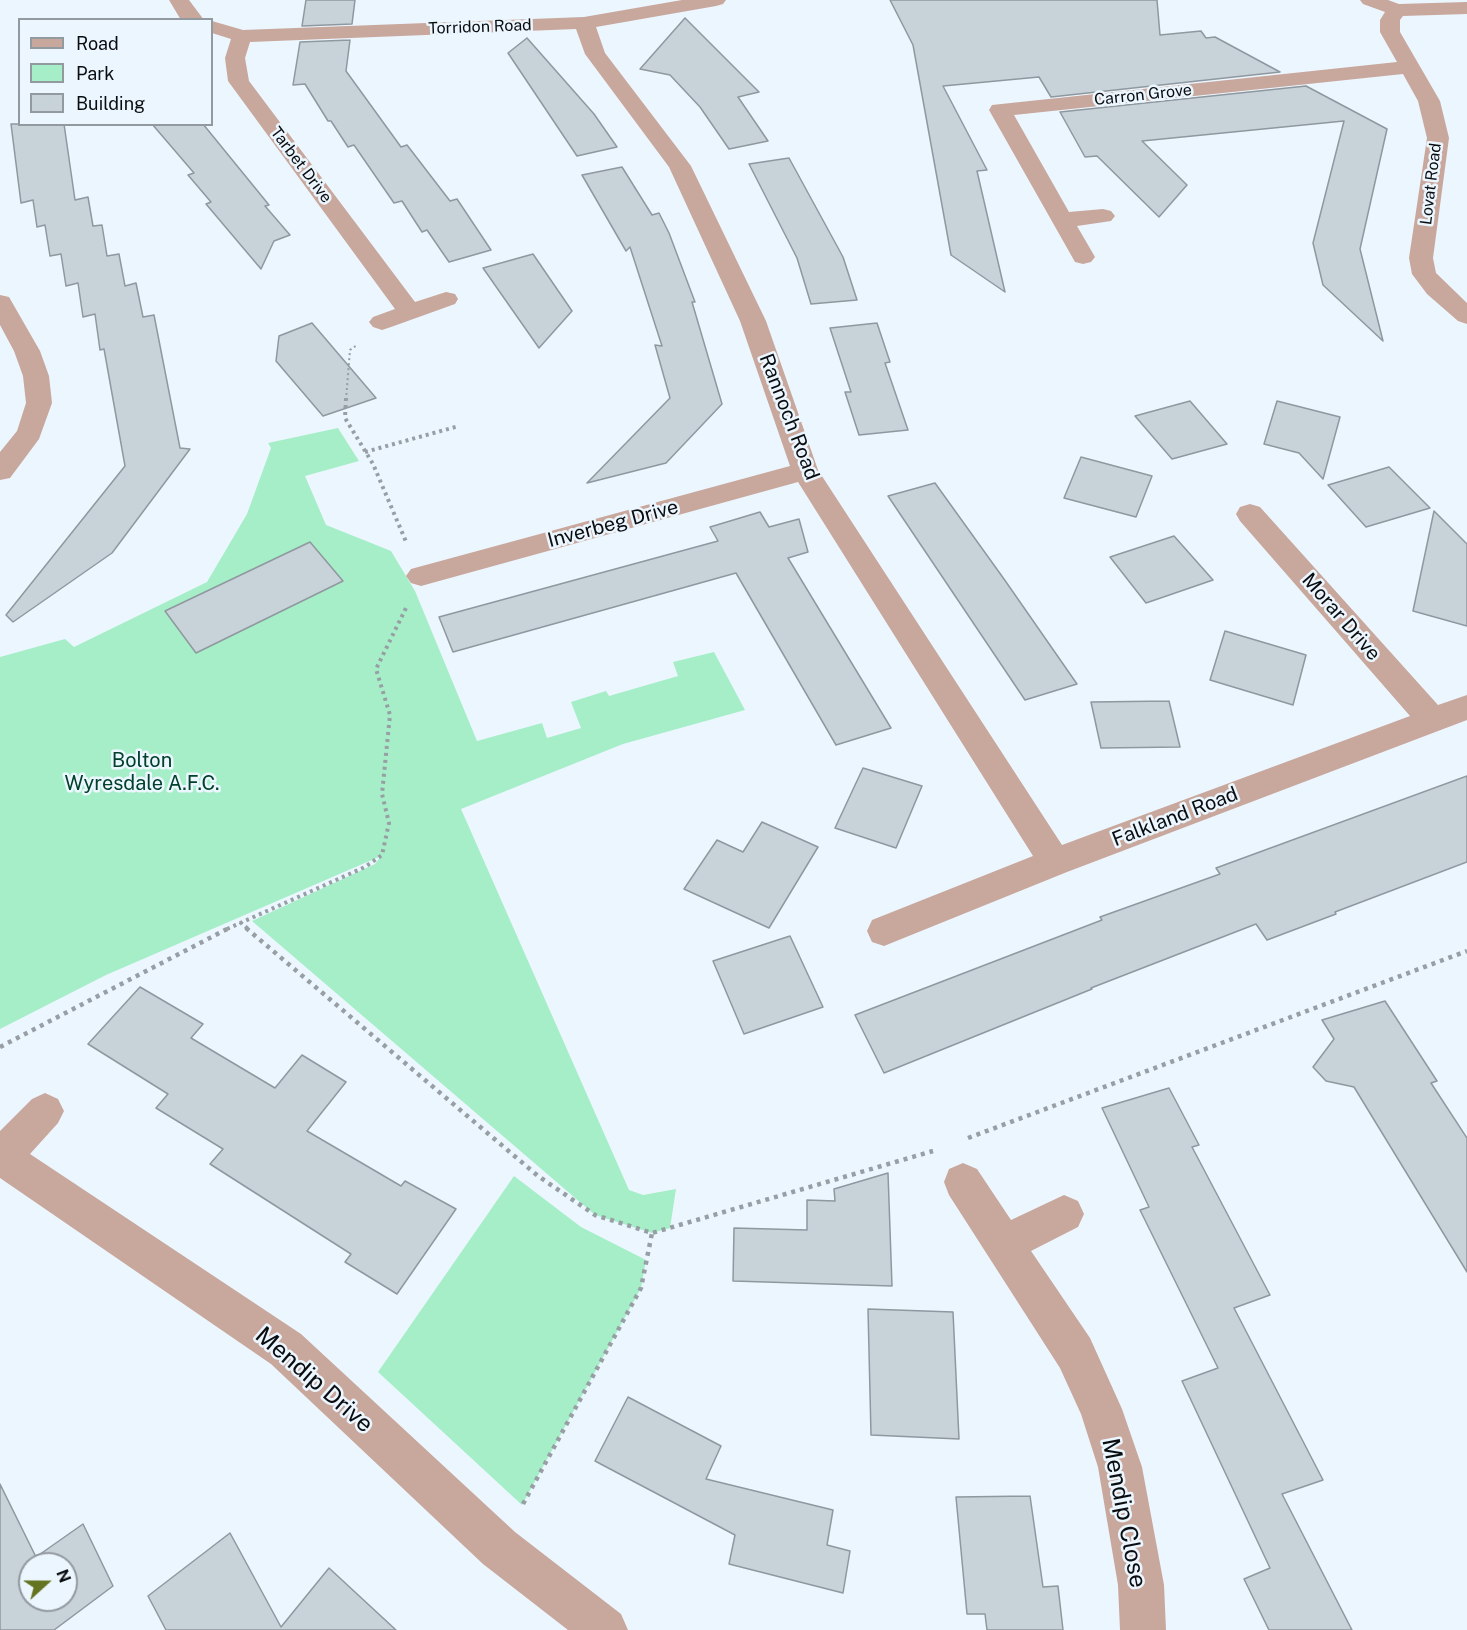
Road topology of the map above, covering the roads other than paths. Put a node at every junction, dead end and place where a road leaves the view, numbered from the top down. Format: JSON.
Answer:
{"nodes":[{"id":1,"x":179,"y":0,"type":"edge"},
{"id":2,"x":716,"y":0,"type":"edge"},
{"id":3,"x":1370,"y":0,"type":"edge"},
{"id":4,"x":1467,"y":8,"type":"edge"},
{"id":5,"x":1397,"y":10,"type":"junction"},
{"id":6,"x":190,"y":18,"type":"edge"},
{"id":7,"x":584,"y":23,"type":"junction"},
{"id":8,"x":213,"y":27,"type":"edge"},
{"id":9,"x":242,"y":36,"type":"junction"},
{"id":10,"x":1412,"y":67,"type":"junction"},
{"id":11,"x":1103,"y":216,"type":"dead end"},
{"id":12,"x":1062,"y":220,"type":"junction"},
{"id":13,"x":1083,"y":257,"type":"dead end"},
{"id":14,"x":446,"y":299,"type":"dead end"},
{"id":15,"x":0,"y":302,"type":"edge"},
{"id":16,"x":410,"y":312,"type":"junction"},
{"id":17,"x":1467,"y":316,"type":"edge"},
{"id":18,"x":382,"y":322,"type":"road end"},
{"id":19,"x":0,"y":471,"type":"edge"},
{"id":20,"x":805,"y":471,"type":"junction"},
{"id":21,"x":1250,"y":514,"type":"dead end"},
{"id":22,"x":421,"y":576,"type":"road end"},
{"id":23,"x":1467,"y":707,"type":"edge"},
{"id":24,"x":1432,"y":720,"type":"junction"},
{"id":25,"x":1055,"y":862,"type":"junction"},
{"id":26,"x":884,"y":931,"type":"dead end"},
{"id":27,"x":45,"y":1111,"type":"dead end"},
{"id":28,"x":1,"y":1157,"type":"edge"},
{"id":29,"x":963,"y":1182,"type":"dead end"},
{"id":30,"x":1064,"y":1214,"type":"dead end"},
{"id":31,"x":1003,"y":1244,"type":"junction"},
{"id":32,"x":605,"y":1630,"type":"edge"},
{"id":33,"x":1143,"y":1630,"type":"edge"}],
"edges":[{"from":1,"to":6,"type":"street"},
{"from":2,"to":7,"type":"street","name":"Torridon Road"},
{"from":3,"to":5,"type":"street"},
{"from":4,"to":5,"type":"street"},
{"from":5,"to":10,"type":"street","name":"Lovat Road"},
{"from":7,"to":9,"type":"street","name":"Torridon Road"},
{"from":7,"to":20,"type":"street","name":"Rannoch Road"},
{"from":8,"to":9,"type":"street"},
{"from":9,"to":16,"type":"street","name":"Tarbet Drive"},
{"from":10,"to":12,"type":"street","name":"Carron Grove"},
{"from":10,"to":17,"type":"street","name":"Lovat Road"},
{"from":11,"to":12,"type":"street"},
{"from":12,"to":13,"type":"street","name":"Carron Grove"},
{"from":14,"to":16,"type":"street"},
{"from":15,"to":19,"type":"street"},
{"from":16,"to":18,"type":"street"},
{"from":20,"to":22,"type":"street","name":"Inverbeg Drive"},
{"from":20,"to":25,"type":"street","name":"Rannoch Road"},
{"from":21,"to":24,"type":"street","name":"Morar Drive"},
{"from":23,"to":24,"type":"street","name":"Falkland Road"},
{"from":24,"to":25,"type":"street","name":"Falkland Road"},
{"from":25,"to":26,"type":"street","name":"Falkland Road"},
{"from":27,"to":28,"type":"street","name":"Mendip Drive"},
{"from":28,"to":32,"type":"street","name":"Mendip Drive"},
{"from":29,"to":31,"type":"street","name":"Mendip Close"},
{"from":30,"to":31,"type":"street"},
{"from":31,"to":33,"type":"street","name":"Mendip Close"}]}
